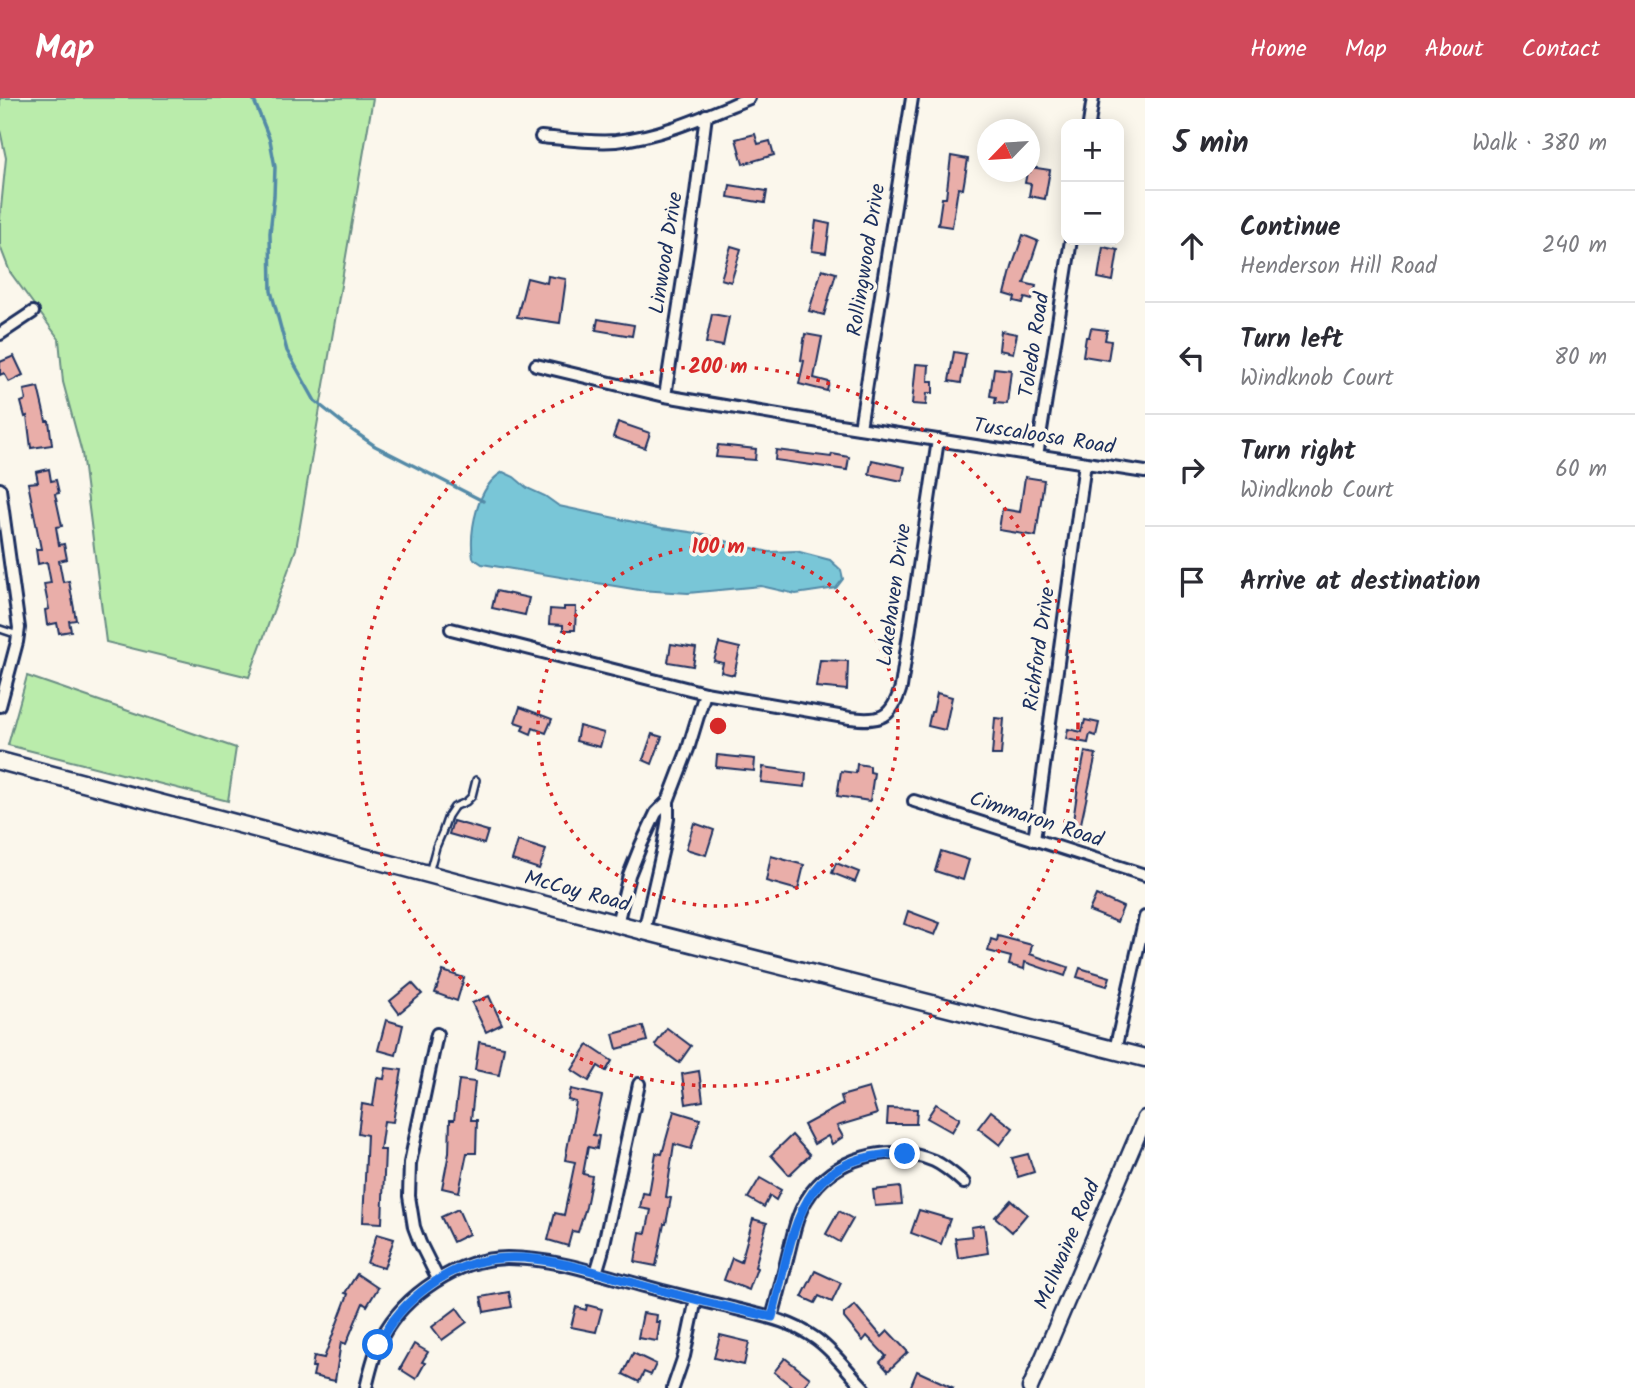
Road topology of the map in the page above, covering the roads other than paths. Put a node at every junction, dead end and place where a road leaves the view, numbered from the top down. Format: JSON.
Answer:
{"nodes":[{"id":1,"x":749,"y":98,"type":"edge"},
{"id":2,"x":912,"y":98,"type":"edge"},
{"id":3,"x":1093,"y":98,"type":"edge"},
{"id":4,"x":706,"y":116,"type":"junction"},
{"id":5,"x":1090,"y":119,"type":"edge"},
{"id":6,"x":541,"y":137,"type":"dead end"},
{"id":7,"x":1070,"y":245,"type":"edge"},
{"id":8,"x":33,"y":312,"type":"dead end"},
{"id":9,"x":0,"y":334,"type":"edge"},
{"id":10,"x":536,"y":365,"type":"dead end"},
{"id":11,"x":665,"y":396,"type":"junction"},
{"id":12,"x":860,"y":428,"type":"junction"},
{"id":13,"x":938,"y":440,"type":"junction"},
{"id":14,"x":1037,"y":456,"type":"junction"},
{"id":15,"x":1085,"y":463,"type":"junction"},
{"id":16,"x":1145,"y":472,"type":"edge"},
{"id":17,"x":0,"y":489,"type":"edge"},
{"id":18,"x":2,"y":526,"type":"edge"},
{"id":19,"x":0,"y":629,"type":"edge"},
{"id":20,"x":451,"y":629,"type":"dead end"},
{"id":21,"x":18,"y":635,"type":"junction"},
{"id":22,"x":705,"y":693,"type":"junction"},
{"id":23,"x":0,"y":706,"type":"edge"},
{"id":24,"x":0,"y":761,"type":"edge"},
{"id":25,"x":476,"y":780,"type":"dead end"},
{"id":26,"x":668,"y":801,"type":"junction"},
{"id":27,"x":914,"y":801,"type":"dead end"},
{"id":28,"x":1034,"y":840,"type":"junction"},
{"id":29,"x":429,"y":874,"type":"junction"},
{"id":30,"x":1145,"y":875,"type":"edge"},
{"id":31,"x":1145,"y":916,"type":"edge"},
{"id":32,"x":617,"y":924,"type":"junction"},
{"id":33,"x":644,"y":931,"type":"junction"},
{"id":34,"x":437,"y":1034,"type":"dead end"},
{"id":35,"x":1115,"y":1050,"type":"junction"},
{"id":36,"x":1145,"y":1058,"type":"edge"},
{"id":37,"x":639,"y":1084,"type":"dead end"},
{"id":38,"x":1145,"y":1118,"type":"edge"},
{"id":39,"x":964,"y":1183,"type":"dead end"},
{"id":40,"x":596,"y":1273,"type":"junction"},
{"id":41,"x":438,"y":1279,"type":"junction"},
{"id":42,"x":696,"y":1299,"type":"junction"},
{"id":43,"x":772,"y":1317,"type":"junction"},
{"id":44,"x":366,"y":1388,"type":"edge"},
{"id":45,"x":673,"y":1388,"type":"edge"},
{"id":46,"x":864,"y":1388,"type":"edge"},
{"id":47,"x":1030,"y":1388,"type":"edge"}],
"edges":[{"from":1,"to":4,"type":"street"},
{"from":2,"to":12,"type":"street","name":"Rollingwood Drive"},
{"from":3,"to":5,"type":"street"},
{"from":4,"to":6,"type":"street"},
{"from":4,"to":11,"type":"street","name":"Linwood Drive"},
{"from":7,"to":14,"type":"street","name":"Toledo Road"},
{"from":8,"to":9,"type":"street"},
{"from":10,"to":11,"type":"street"},
{"from":11,"to":12,"type":"street"},
{"from":12,"to":13,"type":"street"},
{"from":13,"to":14,"type":"street","name":"Tuscaloosa Road"},
{"from":13,"to":22,"type":"street","name":"Lakehaven Drive"},
{"from":14,"to":15,"type":"street","name":"Tuscaloosa Road"},
{"from":15,"to":16,"type":"street","name":"Tuscaloosa Road"},
{"from":15,"to":28,"type":"street","name":"Richford Drive"},
{"from":17,"to":18,"type":"street"},
{"from":18,"to":21,"type":"street"},
{"from":19,"to":21,"type":"lane"},
{"from":20,"to":22,"type":"street","name":"Lakehaven Drive"},
{"from":21,"to":23,"type":"street"},
{"from":22,"to":26,"type":"street"},
{"from":24,"to":29,"type":"main road","name":"McCoy Road"},
{"from":25,"to":29,"type":"lane"},
{"from":26,"to":32,"type":"street"},
{"from":26,"to":33,"type":"street"},
{"from":27,"to":28,"type":"street","name":"Cimmaron Road"},
{"from":28,"to":30,"type":"street","name":"Cimmaron Road"},
{"from":29,"to":32,"type":"main road","name":"McCoy Road"},
{"from":31,"to":35,"type":"street"},
{"from":32,"to":33,"type":"main road","name":"McCoy Road"},
{"from":33,"to":35,"type":"main road","name":"McCoy Road"},
{"from":34,"to":41,"type":"street"},
{"from":35,"to":36,"type":"main road","name":"McCoy Road"},
{"from":37,"to":40,"type":"street"},
{"from":38,"to":47,"type":"street","name":"McIlwaine Road"},
{"from":39,"to":43,"type":"street"},
{"from":40,"to":41,"type":"street"},
{"from":40,"to":42,"type":"street"},
{"from":41,"to":44,"type":"street"},
{"from":42,"to":43,"type":"street"},
{"from":42,"to":45,"type":"street"},
{"from":43,"to":46,"type":"street"}]}
